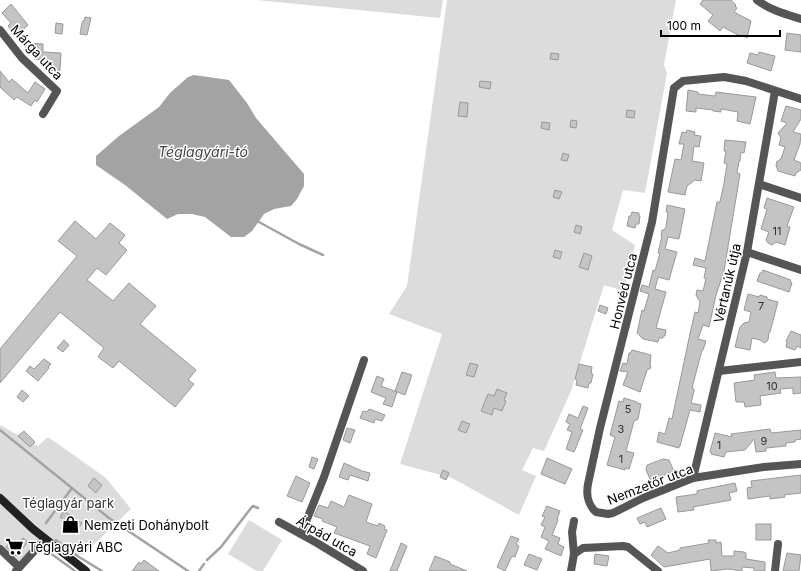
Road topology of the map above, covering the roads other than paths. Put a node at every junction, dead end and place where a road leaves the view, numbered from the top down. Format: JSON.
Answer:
{"nodes":[{"id":1,"x":756,"y":0,"type":"edge"},
{"id":2,"x":801,"y":19,"type":"edge"},
{"id":3,"x":0,"y":30,"type":"edge"},
{"id":4,"x":776,"y":91,"type":"junction"},
{"id":5,"x":801,"y":99,"type":"edge"},
{"id":6,"x":43,"y":114,"type":"dead end"},
{"id":7,"x":759,"y":184,"type":"junction"},
{"id":8,"x":801,"y":198,"type":"edge"},
{"id":9,"x":747,"y":252,"type":"junction"},
{"id":10,"x":801,"y":270,"type":"edge"},
{"id":11,"x":364,"y":360,"type":"dead end"},
{"id":12,"x":801,"y":362,"type":"edge"},
{"id":13,"x":719,"y":371,"type":"junction"},
{"id":14,"x":801,"y":464,"type":"edge"},
{"id":15,"x":692,"y":478,"type":"junction"},
{"id":16,"x":588,"y":497,"type":"joint"},
{"id":17,"x":0,"y":498,"type":"edge"},
{"id":18,"x":574,"y":521,"type":"dead end"},
{"id":19,"x":279,"y":522,"type":"dead end"},
{"id":20,"x":301,"y":534,"type":"junction"},
{"id":21,"x":45,"y":539,"type":"junction"},
{"id":22,"x":778,"y":544,"type":"dead end"},
{"id":23,"x":0,"y":549,"type":"edge"},
{"id":24,"x":574,"y":554,"type":"junction"},
{"id":25,"x":18,"y":569,"type":"edge"},
{"id":26,"x":86,"y":571,"type":"edge"},
{"id":27,"x":363,"y":571,"type":"edge"},
{"id":28,"x":571,"y":571,"type":"edge"},
{"id":29,"x":658,"y":571,"type":"edge"},
{"id":30,"x":775,"y":571,"type":"edge"}],
"edges":[{"from":1,"to":2,"type":"street"},
{"from":3,"to":6,"type":"street","name":"Márga utca"},
{"from":4,"to":5,"type":"street"},
{"from":4,"to":7,"type":"street","name":"Vértanúk útja"},
{"from":4,"to":16,"type":"street","name":"Honvéd utca"},
{"from":7,"to":8,"type":"street"},
{"from":7,"to":9,"type":"street","name":"Vértanúk útja"},
{"from":9,"to":10,"type":"street"},
{"from":9,"to":13,"type":"street","name":"Vértanúk útja"},
{"from":11,"to":20,"type":"street"},
{"from":12,"to":13,"type":"street"},
{"from":13,"to":15,"type":"street","name":"Vértanúk útja"},
{"from":14,"to":15,"type":"street","name":"Nemzetőr utca"},
{"from":15,"to":16,"type":"street","name":"Nemzetőr utca"},
{"from":17,"to":21,"type":"main road"},
{"from":18,"to":24,"type":"street"},
{"from":19,"to":20,"type":"street","name":"Árpád utca"},
{"from":20,"to":27,"type":"street","name":"Árpád utca"},
{"from":21,"to":25,"type":"street"},
{"from":21,"to":26,"type":"main road"},
{"from":22,"to":30,"type":"street"},
{"from":23,"to":25,"type":"street"},
{"from":24,"to":28,"type":"street"},
{"from":24,"to":29,"type":"street"}]}
